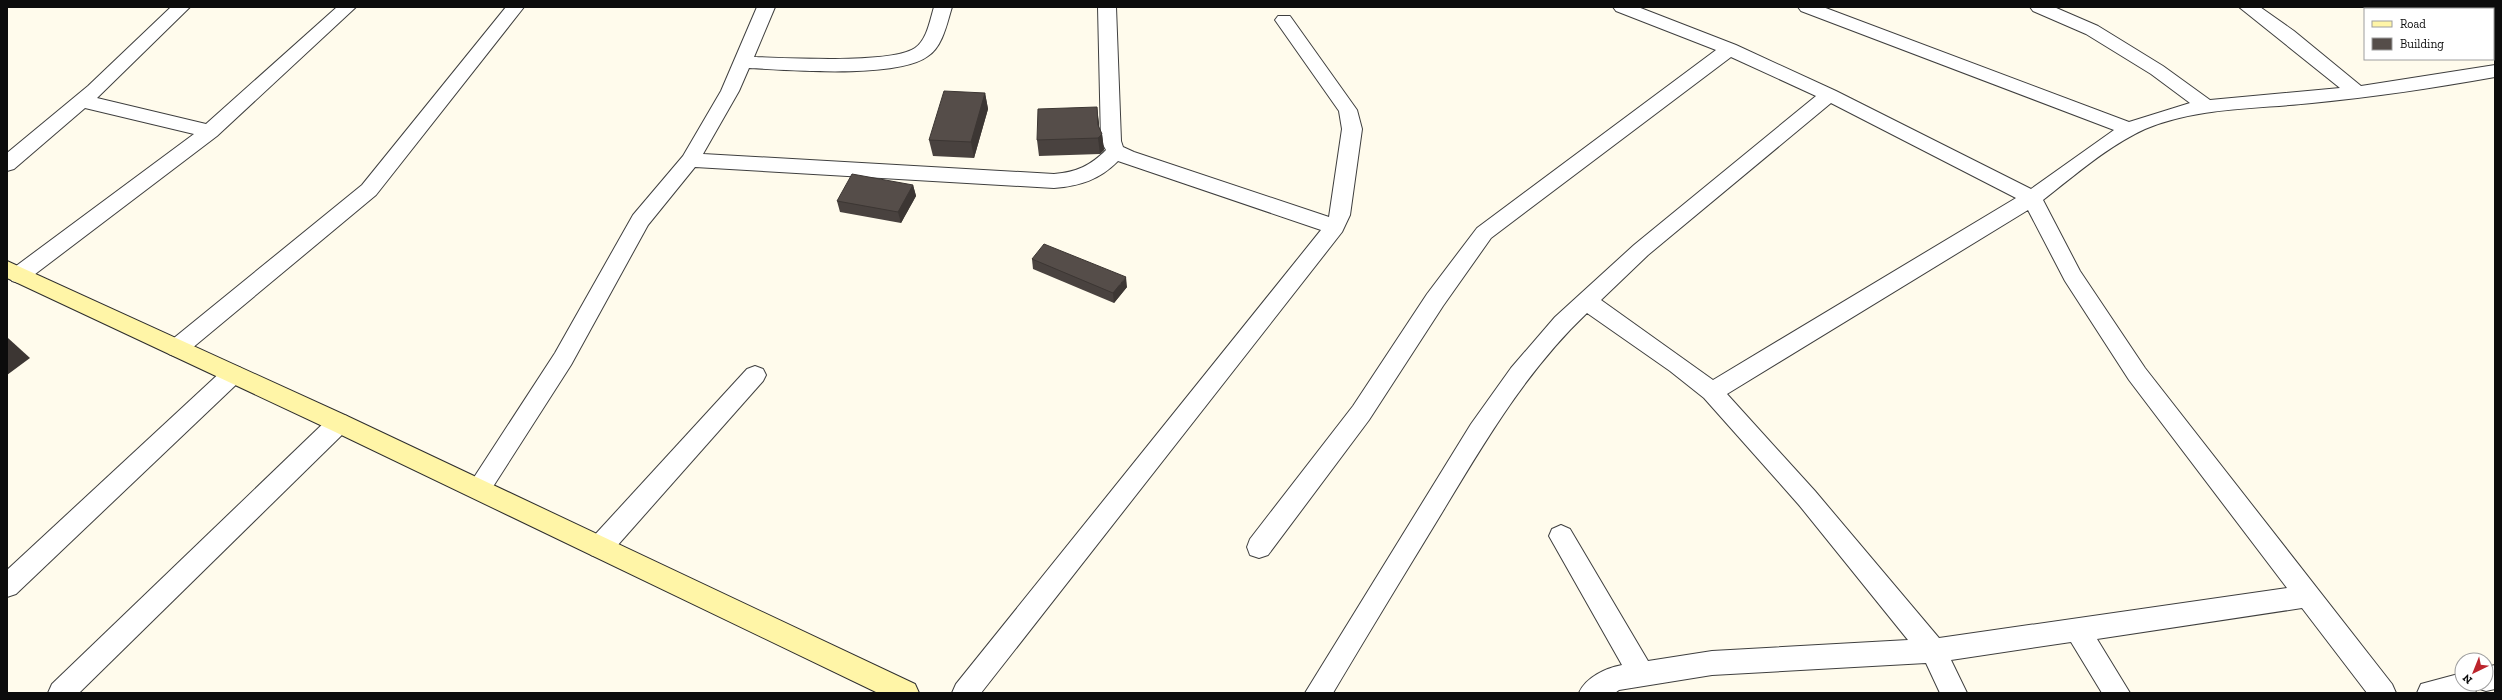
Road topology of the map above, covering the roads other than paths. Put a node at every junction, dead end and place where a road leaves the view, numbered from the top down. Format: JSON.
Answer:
{"nodes":[{"id":1,"x":181,"y":7,"type":"edge"},
{"id":2,"x":347,"y":7,"type":"edge"},
{"id":3,"x":515,"y":7,"type":"edge"},
{"id":4,"x":766,"y":7,"type":"edge"},
{"id":5,"x":943,"y":7,"type":"edge"},
{"id":6,"x":1107,"y":7,"type":"edge"},
{"id":7,"x":1622,"y":7,"type":"edge"},
{"id":8,"x":1807,"y":7,"type":"edge"},
{"id":9,"x":2039,"y":7,"type":"edge"},
{"id":10,"x":2248,"y":7,"type":"edge"},
{"id":11,"x":1284,"y":20,"type":"dead end"},
{"id":12,"x":1730,"y":49,"type":"junction"},
{"id":13,"x":743,"y":62,"type":"junction"},
{"id":14,"x":2495,"y":71,"type":"edge"},
{"id":15,"x":2358,"y":93,"type":"junction"},
{"id":16,"x":1829,"y":95,"type":"junction"},
{"id":17,"x":82,"y":102,"type":"junction"},
{"id":18,"x":2206,"y":106,"type":"junction"},
{"id":19,"x":2130,"y":129,"type":"junction"},
{"id":20,"x":210,"y":132,"type":"junction"},
{"id":21,"x":1116,"y":151,"type":"junction"},
{"id":22,"x":690,"y":160,"type":"junction"},
{"id":23,"x":7,"y":164,"type":"edge"},
{"id":24,"x":2032,"y":198,"type":"junction"},
{"id":25,"x":1335,"y":227,"type":"junction"},
{"id":26,"x":13,"y":272,"type":"edge"},
{"id":27,"x":1586,"y":301,"type":"junction"},
{"id":28,"x":177,"y":348,"type":"junction"},
{"id":29,"x":234,"y":374,"type":"junction"},
{"id":30,"x":755,"y":375,"type":"dead end"},
{"id":31,"x":1712,"y":392,"type":"junction"},
{"id":32,"x":339,"y":423,"type":"junction"},
{"id":33,"x":479,"y":489,"type":"junction"},
{"id":34,"x":1561,"y":536,"type":"dead end"},
{"id":35,"x":600,"y":547,"type":"junction"},
{"id":36,"x":1258,"y":547,"type":"dead end"},
{"id":37,"x":7,"y":586,"type":"edge"},
{"id":38,"x":2307,"y":596,"type":"junction"},
{"id":39,"x":2077,"y":630,"type":"junction"},
{"id":40,"x":1934,"y":651,"type":"junction"},
{"id":41,"x":1642,"y":675,"type":"junction"},
{"id":42,"x":2454,"y":687,"type":"edge"},
{"id":43,"x":61,"y":693,"type":"edge"},
{"id":44,"x":906,"y":693,"type":"edge"},
{"id":45,"x":965,"y":693,"type":"edge"},
{"id":46,"x":1318,"y":693,"type":"edge"},
{"id":47,"x":1592,"y":693,"type":"edge"},
{"id":48,"x":1954,"y":693,"type":"edge"},
{"id":49,"x":2117,"y":693,"type":"edge"},
{"id":50,"x":2383,"y":693,"type":"edge"},
{"id":51,"x":2430,"y":693,"type":"edge"}],
"edges":[{"from":1,"to":17,"type":"street"},
{"from":2,"to":20,"type":"street"},
{"from":3,"to":28,"type":"street"},
{"from":4,"to":13,"type":"street"},
{"from":5,"to":13,"type":"street"},
{"from":6,"to":21,"type":"street"},
{"from":7,"to":12,"type":"street"},
{"from":8,"to":19,"type":"street"},
{"from":9,"to":18,"type":"street"},
{"from":10,"to":15,"type":"street"},
{"from":11,"to":25,"type":"street"},
{"from":12,"to":16,"type":"street"},
{"from":12,"to":36,"type":"street"},
{"from":13,"to":22,"type":"street"},
{"from":14,"to":15,"type":"street"},
{"from":15,"to":18,"type":"street"},
{"from":16,"to":24,"type":"street"},
{"from":16,"to":27,"type":"street"},
{"from":17,"to":20,"type":"street"},
{"from":17,"to":23,"type":"street"},
{"from":18,"to":19,"type":"street"},
{"from":19,"to":24,"type":"street"},
{"from":20,"to":26,"type":"street"},
{"from":21,"to":22,"type":"street"},
{"from":21,"to":25,"type":"street"},
{"from":22,"to":33,"type":"street"},
{"from":24,"to":31,"type":"street"},
{"from":24,"to":38,"type":"street"},
{"from":25,"to":45,"type":"street"},
{"from":26,"to":28,"type":"street"},
{"from":27,"to":31,"type":"street"},
{"from":27,"to":46,"type":"street"},
{"from":28,"to":29,"type":"street"},
{"from":29,"to":32,"type":"street"},
{"from":29,"to":37,"type":"street"},
{"from":30,"to":35,"type":"street"},
{"from":31,"to":40,"type":"street"},
{"from":32,"to":33,"type":"street"},
{"from":32,"to":43,"type":"street"},
{"from":33,"to":35,"type":"street"},
{"from":34,"to":41,"type":"street"},
{"from":35,"to":44,"type":"street"},
{"from":38,"to":39,"type":"street"},
{"from":38,"to":50,"type":"street"},
{"from":39,"to":40,"type":"street"},
{"from":39,"to":49,"type":"street"},
{"from":40,"to":41,"type":"street"},
{"from":40,"to":48,"type":"street"},
{"from":41,"to":47,"type":"street"},
{"from":42,"to":51,"type":"street"}]}
